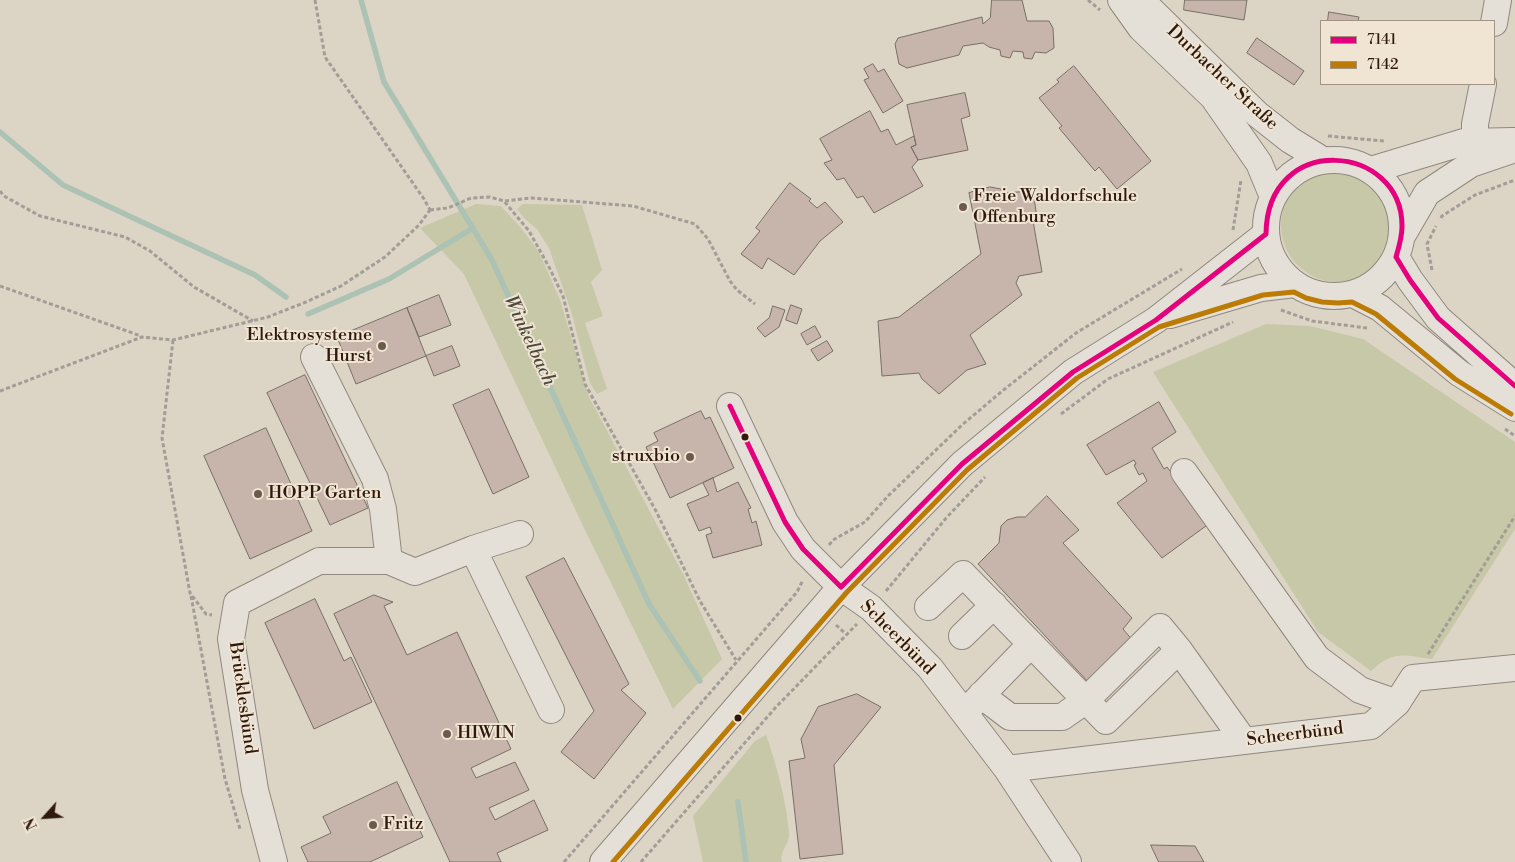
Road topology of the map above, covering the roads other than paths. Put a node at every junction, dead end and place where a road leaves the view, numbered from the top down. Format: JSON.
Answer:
{"nodes":[{"id":1,"x":1122,"y":1,"type":"edge"},
{"id":2,"x":1483,"y":85,"type":"edge"},
{"id":3,"x":1515,"y":141,"type":"edge"},
{"id":4,"x":1474,"y":142,"type":"junction"},
{"id":5,"x":1324,"y":148,"type":"junction"},
{"id":6,"x":1515,"y":149,"type":"edge"},
{"id":7,"x":1371,"y":170,"type":"junction"},
{"id":8,"x":1273,"y":197,"type":"junction"},
{"id":9,"x":1266,"y":234,"type":"junction"},
{"id":10,"x":1399,"y":246,"type":"junction"},
{"id":11,"x":1295,"y":284,"type":"junction"},
{"id":12,"x":1353,"y":294,"type":"junction"},
{"id":13,"x":1156,"y":320,"type":"junction"},
{"id":14,"x":314,"y":357,"type":"dead end"},
{"id":15,"x":1515,"y":386,"type":"edge"},
{"id":16,"x":730,"y":406,"type":"dead end"},
{"id":17,"x":1515,"y":408,"type":"edge"},
{"id":18,"x":1184,"y":472,"type":"dead end"},
{"id":19,"x":520,"y":534,"type":"dead end"},
{"id":20,"x":473,"y":549,"type":"junction"},
{"id":21,"x":389,"y":561,"type":"junction"},
{"id":22,"x":841,"y":587,"type":"junction"},
{"id":23,"x":994,"y":605,"type":"junction"},
{"id":24,"x":928,"y":607,"type":"dead end"},
{"id":25,"x":962,"y":636,"type":"dead end"},
{"id":26,"x":1031,"y":644,"type":"junction"},
{"id":27,"x":1515,"y":668,"type":"edge"},
{"id":28,"x":1085,"y":701,"type":"junction"},
{"id":29,"x":1397,"y":703,"type":"junction"},
{"id":30,"x":972,"y":704,"type":"junction"},
{"id":31,"x":551,"y":710,"type":"dead end"},
{"id":32,"x":1244,"y":741,"type":"junction"},
{"id":33,"x":1007,"y":769,"type":"junction"},
{"id":34,"x":274,"y":862,"type":"edge"},
{"id":35,"x":603,"y":862,"type":"edge"},
{"id":36,"x":1068,"y":862,"type":"edge"}],
"edges":[{"from":1,"to":5,"type":"street","name":"Durbacher Straße"},
{"from":1,"to":8,"type":"street","name":"Durbacher Straße"},
{"from":2,"to":4,"type":"street"},
{"from":3,"to":4,"type":"street"},
{"from":4,"to":7,"type":"street"},
{"from":5,"to":7,"type":"street"},
{"from":5,"to":8,"type":"street"},
{"from":6,"to":10,"type":"street"},
{"from":7,"to":10,"type":"street"},
{"from":8,"to":9,"type":"street"},
{"from":9,"to":11,"type":"street"},
{"from":9,"to":13,"type":"street"},
{"from":10,"to":12,"type":"street"},
{"from":10,"to":15,"type":"street"},
{"from":11,"to":12,"type":"street"},
{"from":11,"to":13,"type":"street"},
{"from":12,"to":17,"type":"street"},
{"from":13,"to":22,"type":"street"},
{"from":14,"to":21,"type":"street"},
{"from":16,"to":22,"type":"street","name":"Scheerbünd"},
{"from":18,"to":29,"type":"street"},
{"from":19,"to":20,"type":"street"},
{"from":20,"to":21,"type":"street"},
{"from":20,"to":31,"type":"street"},
{"from":21,"to":34,"type":"street","name":"Brücklesbünd"},
{"from":22,"to":30,"type":"street","name":"Scheerbünd"},
{"from":22,"to":35,"type":"street"},
{"from":23,"to":24,"type":"street"},
{"from":23,"to":25,"type":"street"},
{"from":23,"to":26,"type":"street"},
{"from":26,"to":28,"type":"street"},
{"from":26,"to":30,"type":"street"},
{"from":27,"to":29,"type":"street","name":"Scheerbünd"},
{"from":28,"to":30,"type":"street"},
{"from":28,"to":32,"type":"street"},
{"from":29,"to":32,"type":"street","name":"Scheerbünd"},
{"from":30,"to":33,"type":"street","name":"Scheerbünd"},
{"from":32,"to":33,"type":"street","name":"Scheerbünd"},
{"from":33,"to":36,"type":"street","name":"Scheerbünd"}]}
